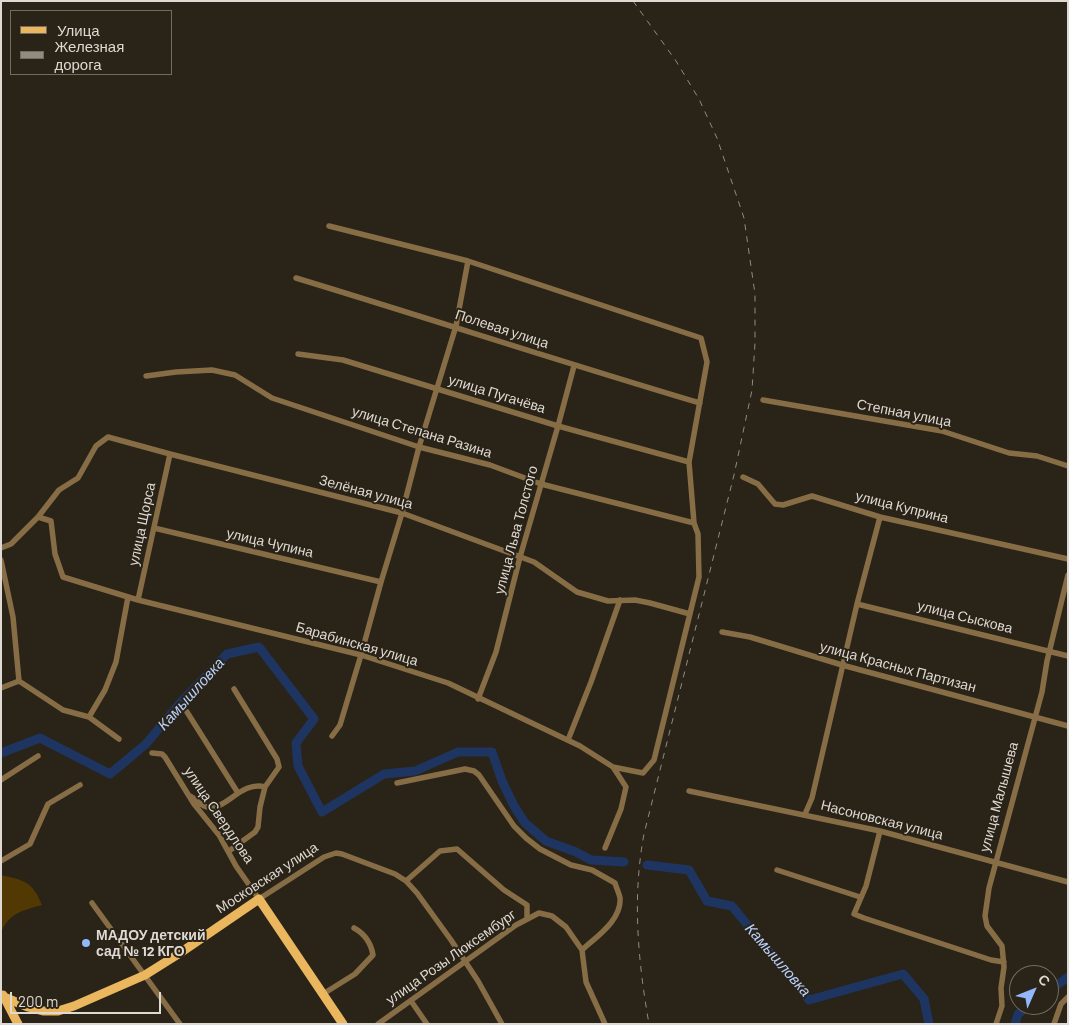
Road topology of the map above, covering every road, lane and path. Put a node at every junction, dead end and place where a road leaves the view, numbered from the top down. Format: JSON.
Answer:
{"nodes":[{"id":1,"x":329,"y":226,"type":"dead end"},
{"id":2,"x":468,"y":261,"type":"junction"},
{"id":3,"x":296,"y":278,"type":"dead end"},
{"id":4,"x":456,"y":326,"type":"junction"},
{"id":5,"x":298,"y":354,"type":"dead end"},
{"id":6,"x":574,"y":366,"type":"junction"},
{"id":7,"x":146,"y":376,"type":"dead end"},
{"id":8,"x":437,"y":389,"type":"junction"},
{"id":9,"x":763,"y":400,"type":"dead end"},
{"id":10,"x":700,"y":403,"type":"junction"},
{"id":11,"x":558,"y":426,"type":"junction"},
{"id":12,"x":420,"y":447,"type":"junction"},
{"id":13,"x":170,"y":454,"type":"junction"},
{"id":14,"x":689,"y":462,"type":"junction"},
{"id":15,"x":1068,"y":466,"type":"edge"},
{"id":16,"x":742,"y":476,"type":"dead end"},
{"id":17,"x":541,"y":484,"type":"junction"},
{"id":18,"x":402,"y":513,"type":"junction"},
{"id":19,"x":880,"y":516,"type":"junction"},
{"id":20,"x":38,"y":517,"type":"junction"},
{"id":21,"x":694,"y":523,"type":"junction"},
{"id":22,"x":154,"y":528,"type":"junction"},
{"id":23,"x":1,"y":548,"type":"edge"},
{"id":24,"x":520,"y":557,"type":"junction"},
{"id":25,"x":1068,"y":559,"type":"edge"},
{"id":26,"x":1,"y":560,"type":"edge"},
{"id":27,"x":1068,"y":575,"type":"edge"},
{"id":28,"x":381,"y":582,"type":"junction"},
{"id":29,"x":128,"y":597,"type":"junction"},
{"id":30,"x":138,"y":600,"type":"junction"},
{"id":31,"x":620,"y":600,"type":"junction"},
{"id":32,"x":857,"y":604,"type":"junction"},
{"id":33,"x":690,"y":614,"type":"junction"},
{"id":34,"x":722,"y":632,"type":"dead end"},
{"id":35,"x":1049,"y":651,"type":"junction"},
{"id":36,"x":361,"y":655,"type":"junction"},
{"id":37,"x":1068,"y":656,"type":"edge"},
{"id":38,"x":842,"y":665,"type":"junction"},
{"id":39,"x":19,"y":681,"type":"junction"},
{"id":40,"x":1,"y":688,"type":"edge"},
{"id":41,"x":234,"y":689,"type":"dead end"},
{"id":42,"x":478,"y":698,"type":"junction"},
{"id":43,"x":187,"y":712,"type":"dead end"},
{"id":44,"x":89,"y":717,"type":"junction"},
{"id":45,"x":1034,"y":717,"type":"junction"},
{"id":46,"x":1068,"y":726,"type":"edge"},
{"id":47,"x":332,"y":736,"type":"dead end"},
{"id":48,"x":119,"y":739,"type":"dead end"},
{"id":49,"x":568,"y":740,"type":"junction"},
{"id":50,"x":152,"y":753,"type":"dead end"},
{"id":51,"x":38,"y":756,"type":"dead end"},
{"id":52,"x":613,"y":767,"type":"junction"},
{"id":53,"x":1,"y":780,"type":"edge"},
{"id":54,"x":397,"y":783,"type":"dead end"},
{"id":55,"x":80,"y":785,"type":"dead end"},
{"id":56,"x":265,"y":787,"type":"junction"},
{"id":57,"x":689,"y":791,"type":"dead end"},
{"id":58,"x":238,"y":793,"type":"junction"},
{"id":59,"x":188,"y":795,"type":"junction"},
{"id":60,"x":805,"y":814,"type":"junction"},
{"id":61,"x":880,"y":831,"type":"junction"},
{"id":62,"x":605,"y":848,"type":"dead end"},
{"id":63,"x":229,"y":851,"type":"junction"},
{"id":64,"x":1,"y":861,"type":"edge"},
{"id":65,"x":994,"y":862,"type":"junction"},
{"id":66,"x":777,"y":870,"type":"dead end"},
{"id":67,"x":406,"y":881,"type":"junction"},
{"id":68,"x":1068,"y":882,"type":"edge"},
{"id":69,"x":860,"y":896,"type":"junction"},
{"id":70,"x":259,"y":899,"type":"junction"},
{"id":71,"x":92,"y":903,"type":"dead end"},
{"id":72,"x":527,"y":919,"type":"junction"},
{"id":73,"x":354,"y":928,"type":"dead end"},
{"id":74,"x":582,"y":950,"type":"junction"},
{"id":75,"x":465,"y":962,"type":"junction"},
{"id":76,"x":1004,"y":962,"type":"junction"},
{"id":77,"x":145,"y":975,"type":"junction"},
{"id":78,"x":323,"y":994,"type":"junction"},
{"id":79,"x":3,"y":995,"type":"edge"},
{"id":80,"x":1068,"y":997,"type":"edge"},
{"id":81,"x":411,"y":1001,"type":"junction"},
{"id":82,"x":18,"y":1024,"type":"edge"},
{"id":83,"x":180,"y":1024,"type":"edge"},
{"id":84,"x":343,"y":1024,"type":"edge"},
{"id":85,"x":378,"y":1024,"type":"edge"},
{"id":86,"x":427,"y":1024,"type":"edge"},
{"id":87,"x":502,"y":1024,"type":"edge"},
{"id":88,"x":605,"y":1024,"type":"edge"},
{"id":89,"x":996,"y":1024,"type":"edge"},
{"id":90,"x":1054,"y":1024,"type":"edge"}],
"edges":[{"from":1,"to":2,"type":"street"},
{"from":2,"to":4,"type":"street"},
{"from":2,"to":10,"type":"street"},
{"from":3,"to":4,"type":"street","name":"Полевая улица"},
{"from":4,"to":6,"type":"street","name":"Полевая улица"},
{"from":4,"to":8,"type":"street"},
{"from":5,"to":8,"type":"street","name":"улица Пугачёва"},
{"from":6,"to":10,"type":"street","name":"Полевая улица"},
{"from":6,"to":11,"type":"street","name":"улица Льва Толстого"},
{"from":7,"to":12,"type":"street","name":"улица Степана Разина"},
{"from":8,"to":11,"type":"street","name":"улица Пугачёва"},
{"from":8,"to":12,"type":"street"},
{"from":9,"to":15,"type":"street","name":"Степная улица"},
{"from":10,"to":14,"type":"street"},
{"from":11,"to":14,"type":"street","name":"улица Пугачёва"},
{"from":11,"to":17,"type":"street","name":"улица Льва Толстого"},
{"from":12,"to":17,"type":"street","name":"улица Степана Разина"},
{"from":12,"to":18,"type":"street"},
{"from":13,"to":18,"type":"street","name":"Зелёная улица"},
{"from":13,"to":20,"type":"street","name":"Зелёная улица"},
{"from":13,"to":22,"type":"street","name":"улица Щорса"},
{"from":14,"to":21,"type":"street"},
{"from":16,"to":19,"type":"street","name":"улица Куприна"},
{"from":17,"to":21,"type":"street","name":"улица Степана Разина"},
{"from":17,"to":24,"type":"street","name":"улица Льва Толстого"},
{"from":18,"to":24,"type":"street","name":"Зелёная улица"},
{"from":18,"to":28,"type":"street"},
{"from":19,"to":25,"type":"street","name":"улица Куприна"},
{"from":19,"to":32,"type":"street"},
{"from":20,"to":23,"type":"street"},
{"from":20,"to":29,"type":"street","name":"Барабинская улица"},
{"from":21,"to":33,"type":"street"},
{"from":22,"to":28,"type":"street","name":"улица Чупина"},
{"from":22,"to":30,"type":"street","name":"улица Щорса"},
{"from":24,"to":31,"type":"street","name":"Зелёная улица"},
{"from":24,"to":42,"type":"street","name":"улица Льва Толстого"},
{"from":26,"to":39,"type":"street"},
{"from":27,"to":35,"type":"street","name":"улица Малышева"},
{"from":28,"to":36,"type":"street"},
{"from":29,"to":30,"type":"street","name":"Барабинская улица"},
{"from":29,"to":44,"type":"street"},
{"from":30,"to":36,"type":"street","name":"Барабинская улица"},
{"from":31,"to":33,"type":"street","name":"Зелёная улица"},
{"from":31,"to":49,"type":"street"},
{"from":32,"to":35,"type":"street","name":"улица Сыскова"},
{"from":32,"to":38,"type":"street"},
{"from":33,"to":52,"type":"street"},
{"from":34,"to":38,"type":"street","name":"улица Красных Партизан"},
{"from":35,"to":37,"type":"street","name":"улица Сыскова"},
{"from":35,"to":45,"type":"street","name":"улица Малышева"},
{"from":36,"to":42,"type":"street","name":"Барабинская улица"},
{"from":36,"to":47,"type":"street"},
{"from":38,"to":45,"type":"street","name":"улица Красных Партизан"},
{"from":38,"to":60,"type":"street"},
{"from":39,"to":40,"type":"street"},
{"from":39,"to":44,"type":"street"},
{"from":41,"to":56,"type":"street"},
{"from":42,"to":49,"type":"street","name":"Барабинская улица"},
{"from":43,"to":58,"type":"street"},
{"from":44,"to":48,"type":"street"},
{"from":45,"to":46,"type":"street","name":"улица Красных Партизан"},
{"from":45,"to":65,"type":"street","name":"улица Малышева"},
{"from":49,"to":52,"type":"street","name":"Барабинская улица"},
{"from":50,"to":59,"type":"street","name":"улица Свердлова"},
{"from":51,"to":53,"type":"street"},
{"from":52,"to":62,"type":"street","name":"Барабинская улица"},
{"from":54,"to":74,"type":"street"},
{"from":55,"to":64,"type":"street"},
{"from":56,"to":58,"type":"street"},
{"from":56,"to":63,"type":"street"},
{"from":57,"to":60,"type":"street","name":"Насоновская улица"},
{"from":58,"to":59,"type":"street"},
{"from":59,"to":63,"type":"street","name":"улица Свердлова"},
{"from":60,"to":61,"type":"street","name":"Насоновская улица"},
{"from":61,"to":65,"type":"street","name":"Насоновская улица"},
{"from":61,"to":69,"type":"street"},
{"from":63,"to":70,"type":"street","name":"улица Свердлова"},
{"from":65,"to":68,"type":"street","name":"Насоновская улица"},
{"from":65,"to":76,"type":"street","name":"улица Малышева"},
{"from":66,"to":69,"type":"street"},
{"from":67,"to":70,"type":"street","name":"Московская улица"},
{"from":67,"to":72,"type":"street"},
{"from":67,"to":75,"type":"street"},
{"from":69,"to":76,"type":"street"},
{"from":70,"to":77,"type":"main road","name":"Московская улица"},
{"from":70,"to":78,"type":"main road","name":"улица Свердлова"},
{"from":71,"to":77,"type":"street"},
{"from":72,"to":74,"type":"street","name":"улица Розы Люксембург"},
{"from":72,"to":75,"type":"street","name":"улица Розы Люксембург"},
{"from":73,"to":78,"type":"street"},
{"from":74,"to":88,"type":"street"},
{"from":75,"to":81,"type":"street","name":"улица Розы Люксембург"},
{"from":75,"to":87,"type":"street"},
{"from":76,"to":89,"type":"street","name":"улица Малышева"},
{"from":77,"to":79,"type":"main road","name":"Московская улица"},
{"from":77,"to":83,"type":"street"},
{"from":78,"to":84,"type":"main road","name":"улица Свердлова"},
{"from":79,"to":82,"type":"main road"},
{"from":80,"to":90,"type":"street"},
{"from":81,"to":85,"type":"street","name":"улица Розы Люксембург"},
{"from":81,"to":86,"type":"street"}]}
